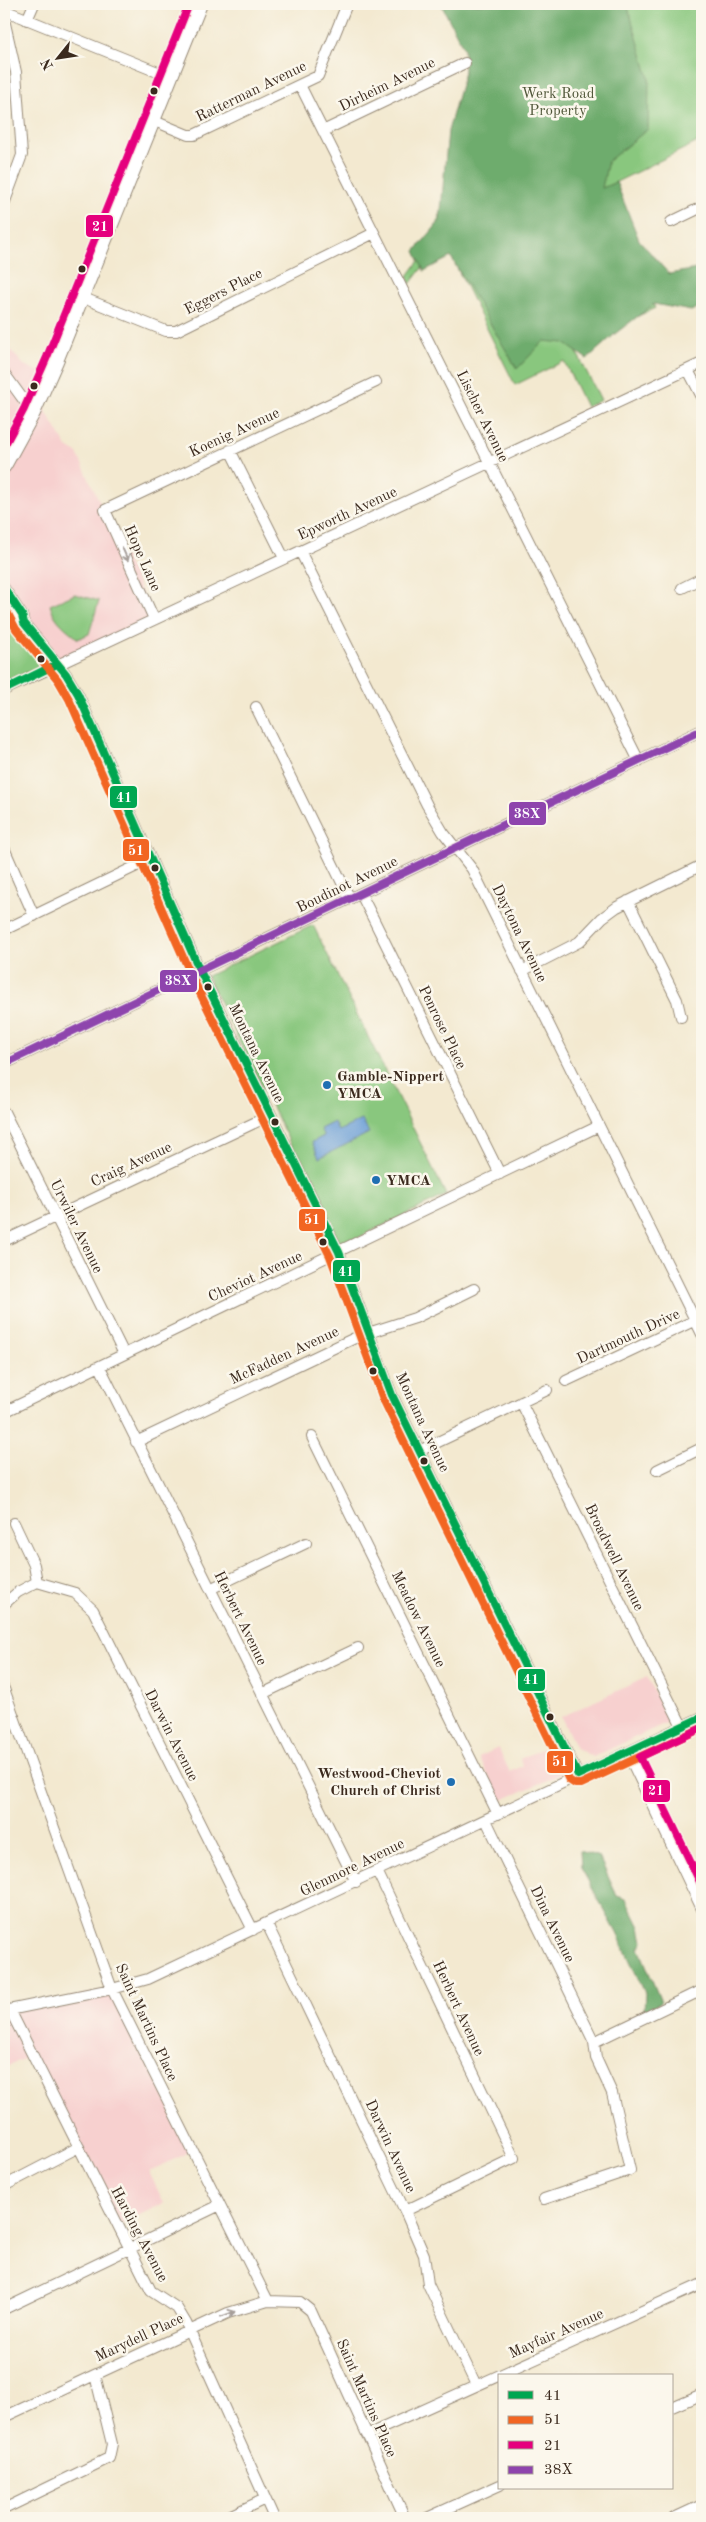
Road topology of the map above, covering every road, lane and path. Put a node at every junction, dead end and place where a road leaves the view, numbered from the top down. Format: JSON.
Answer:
{"nodes":[{"id":1,"x":34,"y":4,"type":"edge"},
{"id":2,"x":200,"y":4,"type":"edge"},
{"id":3,"x":347,"y":4,"type":"edge"},
{"id":4,"x":4,"y":10,"type":"edge"},
{"id":5,"x":4,"y":19,"type":"edge"},
{"id":6,"x":27,"y":20,"type":"junction"},
{"id":7,"x":465,"y":63,"type":"dead end"},
{"id":8,"x":170,"y":77,"type":"junction"},
{"id":9,"x":300,"y":85,"type":"junction"},
{"id":10,"x":152,"y":120,"type":"junction"},
{"id":11,"x":323,"y":131,"type":"junction"},
{"id":12,"x":4,"y":204,"type":"edge"},
{"id":13,"x":702,"y":207,"type":"edge"},
{"id":14,"x":671,"y":222,"type":"dead end"},
{"id":15,"x":374,"y":233,"type":"junction"},
{"id":16,"x":82,"y":298,"type":"junction"},
{"id":17,"x":702,"y":363,"type":"edge"},
{"id":18,"x":688,"y":370,"type":"junction"},
{"id":19,"x":4,"y":373,"type":"edge"},
{"id":20,"x":376,"y":382,"type":"dead end"},
{"id":21,"x":702,"y":397,"type":"edge"},
{"id":22,"x":33,"y":413,"type":"junction"},
{"id":23,"x":230,"y":450,"type":"junction"},
{"id":24,"x":489,"y":463,"type":"junction"},
{"id":25,"x":4,"y":466,"type":"edge"},
{"id":26,"x":105,"y":510,"type":"joint"},
{"id":27,"x":300,"y":551,"type":"junction"},
{"id":28,"x":284,"y":558,"type":"junction"},
{"id":29,"x":702,"y":578,"type":"edge"},
{"id":30,"x":4,"y":588,"type":"edge"},
{"id":31,"x":682,"y":588,"type":"dead end"},
{"id":32,"x":4,"y":603,"type":"edge"},
{"id":33,"x":154,"y":619,"type":"junction"},
{"id":34,"x":24,"y":623,"type":"junction"},
{"id":35,"x":58,"y":664,"type":"junction"},
{"id":36,"x":4,"y":690,"type":"edge"},
{"id":37,"x":256,"y":707,"type":"dead end"},
{"id":38,"x":702,"y":730,"type":"edge"},
{"id":39,"x":639,"y":761,"type":"junction"},
{"id":40,"x":4,"y":848,"type":"edge"},
{"id":41,"x":456,"y":848,"type":"junction"},
{"id":42,"x":151,"y":859,"type":"junction"},
{"id":43,"x":702,"y":866,"type":"edge"},
{"id":44,"x":361,"y":894,"type":"junction"},
{"id":45,"x":350,"y":899,"type":"junction"},
{"id":46,"x":628,"y":901,"type":"junction"},
{"id":47,"x":34,"y":916,"type":"junction"},
{"id":48,"x":4,"y":930,"type":"edge"},
{"id":49,"x":200,"y":971,"type":"junction"},
{"id":50,"x":522,"y":971,"type":"junction"},
{"id":51,"x":681,"y":1017,"type":"dead end"},
{"id":52,"x":4,"y":1064,"type":"edge"},
{"id":53,"x":4,"y":1112,"type":"edge"},
{"id":54,"x":271,"y":1115,"type":"junction"},
{"id":55,"x":599,"y":1126,"type":"junction"},
{"id":56,"x":500,"y":1174,"type":"junction"},
{"id":57,"x":56,"y":1216,"type":"junction"},
{"id":58,"x":4,"y":1240,"type":"edge"},
{"id":59,"x":339,"y":1252,"type":"junction"},
{"id":60,"x":474,"y":1289,"type":"dead end"},
{"id":61,"x":699,"y":1319,"type":"edge"},
{"id":62,"x":369,"y":1332,"type":"junction"},
{"id":63,"x":702,"y":1334,"type":"edge"},
{"id":64,"x":124,"y":1354,"type":"junction"},
{"id":65,"x":100,"y":1366,"type":"junction"},
{"id":66,"x":566,"y":1381,"type":"dead end"},
{"id":67,"x":547,"y":1390,"type":"dead end"},
{"id":68,"x":521,"y":1402,"type":"junction"},
{"id":69,"x":4,"y":1412,"type":"edge"},
{"id":70,"x":312,"y":1436,"type":"dead end"},
{"id":71,"x":136,"y":1442,"type":"junction"},
{"id":72,"x":702,"y":1448,"type":"edge"},
{"id":73,"x":419,"y":1451,"type":"junction"},
{"id":74,"x":658,"y":1470,"type":"dead end"},
{"id":75,"x":14,"y":1523,"type":"dead end"},
{"id":76,"x":306,"y":1543,"type":"dead end"},
{"id":77,"x":37,"y":1582,"type":"junction"},
{"id":78,"x":210,"y":1589,"type":"junction"},
{"id":79,"x":4,"y":1604,"type":"edge"},
{"id":80,"x":358,"y":1648,"type":"dead end"},
{"id":81,"x":4,"y":1689,"type":"edge"},
{"id":82,"x":262,"y":1694,"type":"junction"},
{"id":83,"x":701,"y":1721,"type":"edge"},
{"id":84,"x":682,"y":1726,"type":"junction"},
{"id":85,"x":628,"y":1752,"type":"junction"},
{"id":86,"x":578,"y":1775,"type":"junction"},
{"id":87,"x":498,"y":1814,"type":"junction"},
{"id":88,"x":486,"y":1820,"type":"junction"},
{"id":89,"x":377,"y":1871,"type":"junction"},
{"id":90,"x":356,"y":1882,"type":"junction"},
{"id":91,"x":702,"y":1909,"type":"edge"},
{"id":92,"x":267,"y":1924,"type":"junction"},
{"id":93,"x":253,"y":1930,"type":"junction"},
{"id":94,"x":112,"y":1990,"type":"junction"},
{"id":95,"x":702,"y":1990,"type":"edge"},
{"id":96,"x":7,"y":2011,"type":"edge"},
{"id":97,"x":594,"y":2042,"type":"junction"},
{"id":98,"x":79,"y":2147,"type":"junction"},
{"id":99,"x":4,"y":2186,"type":"edge"},
{"id":100,"x":544,"y":2199,"type":"dead end"},
{"id":101,"x":220,"y":2205,"type":"junction"},
{"id":102,"x":405,"y":2211,"type":"junction"},
{"id":103,"x":128,"y":2249,"type":"junction"},
{"id":104,"x":702,"y":2284,"type":"edge"},
{"id":105,"x":268,"y":2301,"type":"junction"},
{"id":106,"x":292,"y":2302,"type":"joint"},
{"id":107,"x":4,"y":2309,"type":"edge"},
{"id":108,"x":189,"y":2330,"type":"junction"},
{"id":109,"x":501,"y":2374,"type":"edge"},
{"id":110,"x":95,"y":2375,"type":"junction"},
{"id":111,"x":498,"y":2375,"type":"edge"},
{"id":112,"x":476,"y":2385,"type":"junction"},
{"id":113,"x":702,"y":2394,"type":"edge"},
{"id":114,"x":674,"y":2406,"type":"edge"},
{"id":115,"x":4,"y":2417,"type":"edge"},
{"id":116,"x":367,"y":2435,"type":"junction"},
{"id":117,"x":498,"y":2486,"type":"edge"},
{"id":118,"x":265,"y":2499,"type":"junction"},
{"id":119,"x":702,"y":2506,"type":"edge"},
{"id":120,"x":4,"y":2509,"type":"edge"},
{"id":121,"x":225,"y":2518,"type":"edge"},
{"id":122,"x":274,"y":2518,"type":"edge"},
{"id":123,"x":405,"y":2518,"type":"edge"},
{"id":124,"x":427,"y":2518,"type":"edge"},
{"id":125,"x":674,"y":2518,"type":"edge"}],
"edges":[{"from":1,"to":6,"type":"street"},
{"from":2,"to":8,"type":"main road"},
{"from":3,"to":9,"type":"street","name":"Ratterman Avenue"},
{"from":4,"to":6,"type":"street"},
{"from":5,"to":12,"type":"street"},
{"from":6,"to":8,"type":"street"},
{"from":7,"to":11,"type":"street","name":"Dirheim Avenue"},
{"from":8,"to":10,"type":"main road"},
{"from":9,"to":10,"type":"street","name":"Ratterman Avenue"},
{"from":9,"to":11,"type":"street","name":"Lischer Avenue"},
{"from":10,"to":16,"type":"main road"},
{"from":11,"to":15,"type":"street","name":"Lischer Avenue"},
{"from":13,"to":14,"type":"street"},
{"from":15,"to":16,"type":"street","name":"Eggers Place"},
{"from":15,"to":24,"type":"street","name":"Lischer Avenue"},
{"from":16,"to":22,"type":"main road"},
{"from":17,"to":18,"type":"street","name":"Epworth Avenue"},
{"from":18,"to":21,"type":"street"},
{"from":18,"to":24,"type":"street","name":"Epworth Avenue"},
{"from":19,"to":22,"type":"street"},
{"from":20,"to":23,"type":"street","name":"Koenig Avenue"},
{"from":22,"to":25,"type":"main road"},
{"from":23,"to":26,"type":"street","name":"Koenig Avenue"},
{"from":23,"to":28,"type":"street"},
{"from":24,"to":27,"type":"street","name":"Epworth Avenue"},
{"from":24,"to":39,"type":"street","name":"Lischer Avenue"},
{"from":26,"to":33,"type":"street","name":"Hope Lane","one_way":true},
{"from":27,"to":28,"type":"street","name":"Epworth Avenue"},
{"from":27,"to":41,"type":"street","name":"Daytona Avenue"},
{"from":28,"to":33,"type":"street","name":"Epworth Avenue"},
{"from":29,"to":31,"type":"street"},
{"from":30,"to":34,"type":"street","name":"Montana Avenue"},
{"from":32,"to":34,"type":"street","name":"Montana Avenue"},
{"from":33,"to":35,"type":"street","name":"Epworth Avenue"},
{"from":34,"to":35,"type":"street","name":"Montana Avenue"},
{"from":35,"to":36,"type":"street","name":"Epworth Avenue"},
{"from":35,"to":42,"type":"street","name":"Montana Avenue"},
{"from":37,"to":45,"type":"street"},
{"from":38,"to":39,"type":"street","name":"Boudinot Avenue"},
{"from":39,"to":41,"type":"street","name":"Boudinot Avenue"},
{"from":40,"to":47,"type":"street"},
{"from":41,"to":44,"type":"street","name":"Boudinot Avenue"},
{"from":41,"to":50,"type":"street","name":"Daytona Avenue"},
{"from":42,"to":47,"type":"street"},
{"from":42,"to":49,"type":"street","name":"Montana Avenue"},
{"from":43,"to":46,"type":"street"},
{"from":44,"to":45,"type":"street","name":"Boudinot Avenue"},
{"from":44,"to":56,"type":"street","name":"Penrose Place"},
{"from":45,"to":49,"type":"street","name":"Boudinot Avenue"},
{"from":46,"to":50,"type":"street"},
{"from":46,"to":51,"type":"street"},
{"from":47,"to":48,"type":"street"},
{"from":49,"to":52,"type":"street","name":"Boudinot Avenue"},
{"from":49,"to":54,"type":"street","name":"Montana Avenue"},
{"from":50,"to":55,"type":"street","name":"Daytona Avenue"},
{"from":53,"to":57,"type":"street","name":"Urwiler Avenue"},
{"from":54,"to":57,"type":"street","name":"Craig Avenue"},
{"from":54,"to":59,"type":"street","name":"Montana Avenue"},
{"from":55,"to":56,"type":"street","name":"Cheviot Avenue"},
{"from":55,"to":61,"type":"street","name":"Daytona Avenue"},
{"from":56,"to":59,"type":"street","name":"Cheviot Avenue"},
{"from":57,"to":58,"type":"street","name":"Craig Avenue"},
{"from":57,"to":64,"type":"street","name":"Urwiler Avenue"},
{"from":59,"to":62,"type":"street","name":"Montana Avenue"},
{"from":59,"to":64,"type":"street","name":"Cheviot Avenue"},
{"from":60,"to":62,"type":"street","name":"McFadden Avenue"},
{"from":61,"to":63,"type":"street","name":"Daytona Avenue"},
{"from":61,"to":66,"type":"street","name":"Dartmouth Drive"},
{"from":62,"to":71,"type":"street","name":"McFadden Avenue"},
{"from":62,"to":73,"type":"street","name":"Montana Avenue"},
{"from":64,"to":65,"type":"street","name":"Cheviot Avenue"},
{"from":65,"to":69,"type":"street","name":"Cheviot Avenue"},
{"from":65,"to":71,"type":"street","name":"Herbert Avenue"},
{"from":67,"to":68,"type":"street"},
{"from":68,"to":73,"type":"street"},
{"from":68,"to":84,"type":"street","name":"Broadwell Avenue"},
{"from":70,"to":87,"type":"street","name":"Meadow Avenue"},
{"from":71,"to":78,"type":"street","name":"Herbert Avenue"},
{"from":72,"to":74,"type":"street"},
{"from":73,"to":86,"type":"street","name":"Montana Avenue"},
{"from":75,"to":77,"type":"street"},
{"from":76,"to":78,"type":"street"},
{"from":77,"to":79,"type":"street"},
{"from":77,"to":93,"type":"street","name":"Darwin Avenue"},
{"from":78,"to":82,"type":"street","name":"Herbert Avenue"},
{"from":80,"to":82,"type":"street"},
{"from":81,"to":94,"type":"street","name":"Saint Martins Place"},
{"from":82,"to":90,"type":"street","name":"Herbert Avenue"},
{"from":83,"to":84,"type":"street","name":"Glenmore Avenue"},
{"from":84,"to":85,"type":"street","name":"Glenmore Avenue"},
{"from":85,"to":86,"type":"street","name":"Glenmore Avenue"},
{"from":85,"to":91,"type":"street"},
{"from":86,"to":87,"type":"street","name":"Glenmore Avenue"},
{"from":87,"to":88,"type":"street","name":"Glenmore Avenue"},
{"from":88,"to":89,"type":"street","name":"Glenmore Avenue"},
{"from":88,"to":97,"type":"street","name":"Dina Avenue"},
{"from":89,"to":90,"type":"street","name":"Glenmore Avenue"},
{"from":89,"to":102,"type":"street","name":"Herbert Avenue"},
{"from":90,"to":92,"type":"street","name":"Glenmore Avenue"},
{"from":92,"to":93,"type":"street","name":"Glenmore Avenue"},
{"from":92,"to":102,"type":"street","name":"Darwin Avenue"},
{"from":93,"to":94,"type":"street","name":"Glenmore Avenue"},
{"from":94,"to":96,"type":"street","name":"Glenmore Avenue"},
{"from":94,"to":101,"type":"street","name":"Saint Martins Place"},
{"from":95,"to":97,"type":"street"},
{"from":96,"to":98,"type":"street","name":"Harding Avenue"},
{"from":97,"to":100,"type":"street","name":"Dina Avenue"},
{"from":98,"to":99,"type":"street"},
{"from":98,"to":103,"type":"street","name":"Harding Avenue"},
{"from":101,"to":103,"type":"street"},
{"from":101,"to":105,"type":"street","name":"Saint Martins Place"},
{"from":102,"to":112,"type":"street","name":"Darwin Avenue"},
{"from":103,"to":107,"type":"street"},
{"from":103,"to":108,"type":"street","name":"Harding Avenue"},
{"from":104,"to":109,"type":"street","name":"Mayfair Avenue"},
{"from":105,"to":106,"type":"street","name":"Marydell Place"},
{"from":108,"to":105,"type":"street","name":"Marydell Place","one_way":true},
{"from":106,"to":116,"type":"street","name":"Saint Martins Place"},
{"from":108,"to":110,"type":"street","name":"Marydell Place"},
{"from":108,"to":118,"type":"street","name":"Harding Avenue"},
{"from":110,"to":115,"type":"street","name":"Marydell Place"},
{"from":110,"to":120,"type":"street"},
{"from":111,"to":112,"type":"street","name":"Mayfair Avenue"},
{"from":112,"to":116,"type":"street","name":"Mayfair Avenue"},
{"from":113,"to":114,"type":"street"},
{"from":116,"to":123,"type":"street","name":"Saint Martins Place"},
{"from":117,"to":124,"type":"street"},
{"from":118,"to":121,"type":"street"},
{"from":118,"to":122,"type":"street","name":"Harding Avenue"},
{"from":119,"to":125,"type":"street"}]}
